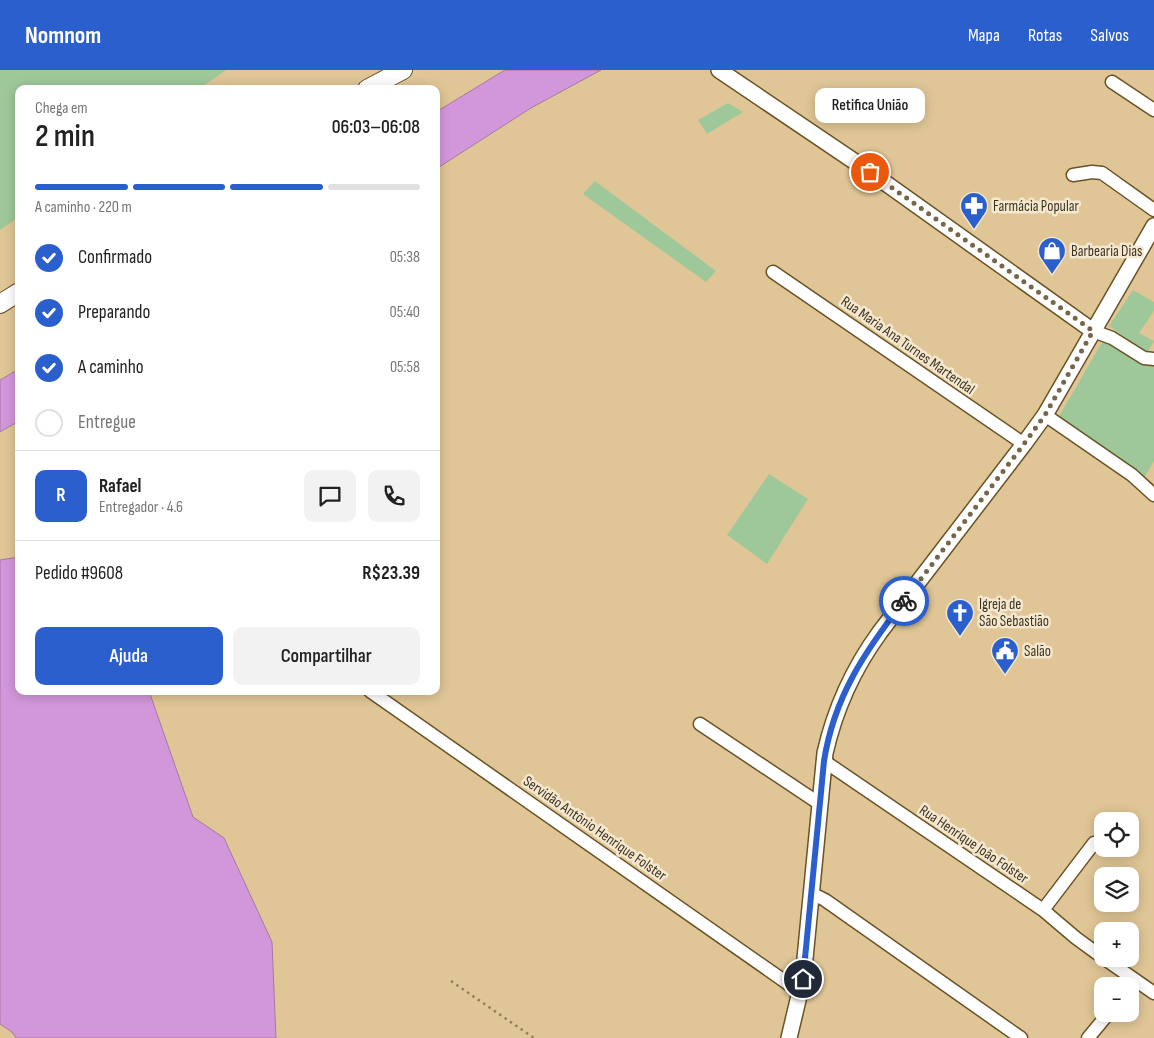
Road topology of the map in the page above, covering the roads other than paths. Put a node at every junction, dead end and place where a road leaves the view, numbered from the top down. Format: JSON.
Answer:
{"nodes":[{"id":1,"x":403,"y":70,"type":"edge"},
{"id":2,"x":720,"y":70,"type":"edge"},
{"id":3,"x":1112,"y":82,"type":"dead end"},
{"id":4,"x":375,"y":85,"type":"edge"},
{"id":5,"x":1154,"y":110,"type":"edge"},
{"id":6,"x":1073,"y":175,"type":"dead end"},
{"id":7,"x":1154,"y":210,"type":"edge"},
{"id":8,"x":1154,"y":226,"type":"edge"},
{"id":9,"x":773,"y":272,"type":"dead end"},
{"id":10,"x":15,"y":295,"type":"edge"},
{"id":11,"x":0,"y":304,"type":"edge"},
{"id":12,"x":1093,"y":331,"type":"junction"},
{"id":13,"x":1154,"y":359,"type":"edge"},
{"id":14,"x":1045,"y":415,"type":"junction"},
{"id":15,"x":1024,"y":444,"type":"junction"},
{"id":16,"x":1154,"y":494,"type":"edge"},
{"id":17,"x":376,"y":695,"type":"edge"},
{"id":18,"x":700,"y":724,"type":"dead end"},
{"id":19,"x":824,"y":761,"type":"junction"},
{"id":20,"x":820,"y":804,"type":"junction"},
{"id":21,"x":1094,"y":843,"type":"dead end"},
{"id":22,"x":811,"y":893,"type":"junction"},
{"id":23,"x":1043,"y":910,"type":"junction"},
{"id":24,"x":1094,"y":951,"type":"edge"},
{"id":25,"x":1114,"y":967,"type":"edge"},
{"id":26,"x":1125,"y":977,"type":"edge"},
{"id":27,"x":1139,"y":986,"type":"edge"},
{"id":28,"x":800,"y":992,"type":"junction"},
{"id":29,"x":1154,"y":993,"type":"edge"},
{"id":30,"x":1101,"y":1022,"type":"edge"},
{"id":31,"x":789,"y":1038,"type":"edge"},
{"id":32,"x":1021,"y":1038,"type":"edge"},
{"id":33,"x":1088,"y":1038,"type":"edge"}],
"edges":[{"from":1,"to":4,"type":"highway"},
{"from":2,"to":12,"type":"main road"},
{"from":3,"to":5,"type":"street"},
{"from":6,"to":7,"type":"street"},
{"from":8,"to":12,"type":"main road"},
{"from":9,"to":15,"type":"street","name":"Rua Maria Ana Turnes Martendal"},
{"from":10,"to":11,"type":"highway"},
{"from":12,"to":13,"type":"street"},
{"from":12,"to":14,"type":"main road"},
{"from":14,"to":15,"type":"main road"},
{"from":14,"to":16,"type":"street"},
{"from":15,"to":19,"type":"main road"},
{"from":17,"to":28,"type":"street","name":"Servidão Antônio Henrique Folster"},
{"from":18,"to":20,"type":"street"},
{"from":19,"to":20,"type":"main road"},
{"from":19,"to":23,"type":"street","name":"Rua Henrique João Folster"},
{"from":20,"to":22,"type":"main road"},
{"from":21,"to":23,"type":"street"},
{"from":22,"to":28,"type":"main road"},
{"from":22,"to":32,"type":"street"},
{"from":23,"to":24,"type":"street","name":"Rua Henrique João Folster"},
{"from":25,"to":26,"type":"street","name":"Rua Henrique João Folster"},
{"from":27,"to":29,"type":"street","name":"Rua Henrique João Folster"},
{"from":28,"to":31,"type":"main road"},
{"from":30,"to":33,"type":"street"}]}
